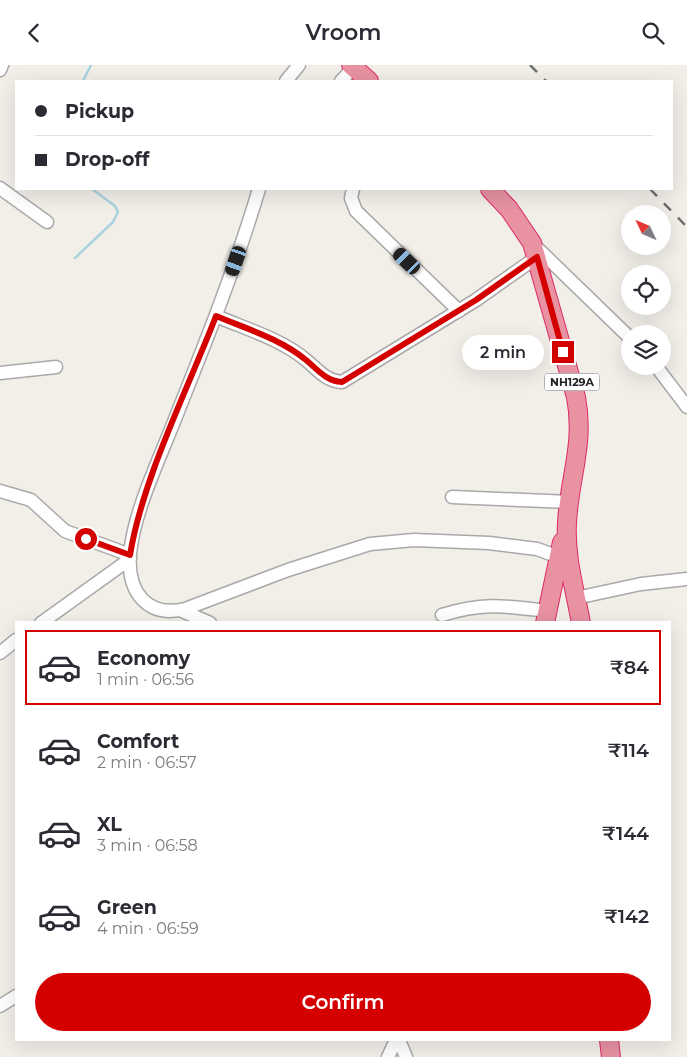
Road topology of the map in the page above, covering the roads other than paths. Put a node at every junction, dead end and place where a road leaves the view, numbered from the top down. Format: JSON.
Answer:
{"nodes":[{"id":1,"x":2,"y":65,"type":"edge"},
{"id":2,"x":299,"y":65,"type":"edge"},
{"id":3,"x":352,"y":66,"type":"edge"},
{"id":4,"x":0,"y":70,"type":"edge"},
{"id":5,"x":287,"y":80,"type":"edge"},
{"id":6,"x":342,"y":80,"type":"edge"},
{"id":7,"x":368,"y":80,"type":"edge"},
{"id":8,"x":0,"y":187,"type":"edge"},
{"id":9,"x":259,"y":190,"type":"edge"},
{"id":10,"x":353,"y":190,"type":"edge"},
{"id":11,"x":491,"y":190,"type":"edge"},
{"id":12,"x":47,"y":222,"type":"dead end"},
{"id":13,"x":534,"y":250,"type":"junction"},
{"id":14,"x":459,"y":311,"type":"junction"},
{"id":15,"x":216,"y":316,"type":"junction"},
{"id":16,"x":621,"y":330,"type":"edge"},
{"id":17,"x":56,"y":367,"type":"dead end"},
{"id":18,"x":0,"y":373,"type":"edge"},
{"id":19,"x":663,"y":375,"type":"edge"},
{"id":20,"x":687,"y":407,"type":"edge"},
{"id":21,"x":0,"y":491,"type":"edge"},
{"id":22,"x":452,"y":497,"type":"dead end"},
{"id":23,"x":570,"y":501,"type":"junction"},
{"id":24,"x":567,"y":525,"type":"junction"},
{"id":25,"x":130,"y":557,"type":"junction"},
{"id":26,"x":559,"y":557,"type":"junction"},
{"id":27,"x":687,"y":579,"type":"edge"},
{"id":28,"x":576,"y":598,"type":"junction"},
{"id":29,"x":180,"y":610,"type":"junction"},
{"id":30,"x":442,"y":615,"type":"dead end"},
{"id":31,"x":162,"y":617,"type":"edge"},
{"id":32,"x":546,"y":617,"type":"edge"},
{"id":33,"x":44,"y":621,"type":"edge"},
{"id":34,"x":205,"y":621,"type":"edge"},
{"id":35,"x":581,"y":621,"type":"edge"},
{"id":36,"x":15,"y":641,"type":"edge"},
{"id":37,"x":0,"y":653,"type":"edge"},
{"id":38,"x":15,"y":997,"type":"edge"},
{"id":39,"x":0,"y":1006,"type":"edge"},
{"id":40,"x":396,"y":1041,"type":"edge"},
{"id":41,"x":398,"y":1041,"type":"edge"},
{"id":42,"x":609,"y":1041,"type":"edge"},
{"id":43,"x":388,"y":1057,"type":"edge"},
{"id":44,"x":406,"y":1057,"type":"edge"},
{"id":45,"x":612,"y":1057,"type":"edge"}],
"edges":[{"from":1,"to":4,"type":"street"},
{"from":2,"to":5,"type":"street"},
{"from":3,"to":6,"type":"street"},
{"from":3,"to":7,"type":"highway"},
{"from":8,"to":12,"type":"street"},
{"from":9,"to":15,"type":"street"},
{"from":10,"to":14,"type":"street"},
{"from":11,"to":13,"type":"highway","number":"NH129A"},
{"from":13,"to":14,"type":"street"},
{"from":13,"to":16,"type":"street"},
{"from":13,"to":23,"type":"highway","number":"NH129A"},
{"from":14,"to":15,"type":"street"},
{"from":15,"to":25,"type":"street"},
{"from":17,"to":18,"type":"street"},
{"from":19,"to":20,"type":"street"},
{"from":21,"to":25,"type":"street"},
{"from":22,"to":23,"type":"street"},
{"from":23,"to":24,"type":"highway","number":"NH129A"},
{"from":24,"to":26,"type":"highway","number":"NH129A"},
{"from":24,"to":28,"type":"highway","number":"NH129A"},
{"from":25,"to":31,"type":"street"},
{"from":25,"to":33,"type":"street"},
{"from":26,"to":29,"type":"street"},
{"from":26,"to":32,"type":"highway","number":"NH129A"},
{"from":27,"to":28,"type":"street"},
{"from":28,"to":35,"type":"highway","number":"NH129A"},
{"from":29,"to":31,"type":"street"},
{"from":29,"to":34,"type":"street"},
{"from":30,"to":32,"type":"street"},
{"from":36,"to":37,"type":"street"},
{"from":38,"to":39,"type":"street"},
{"from":40,"to":43,"type":"street"},
{"from":41,"to":44,"type":"street"},
{"from":42,"to":45,"type":"highway"}]}
